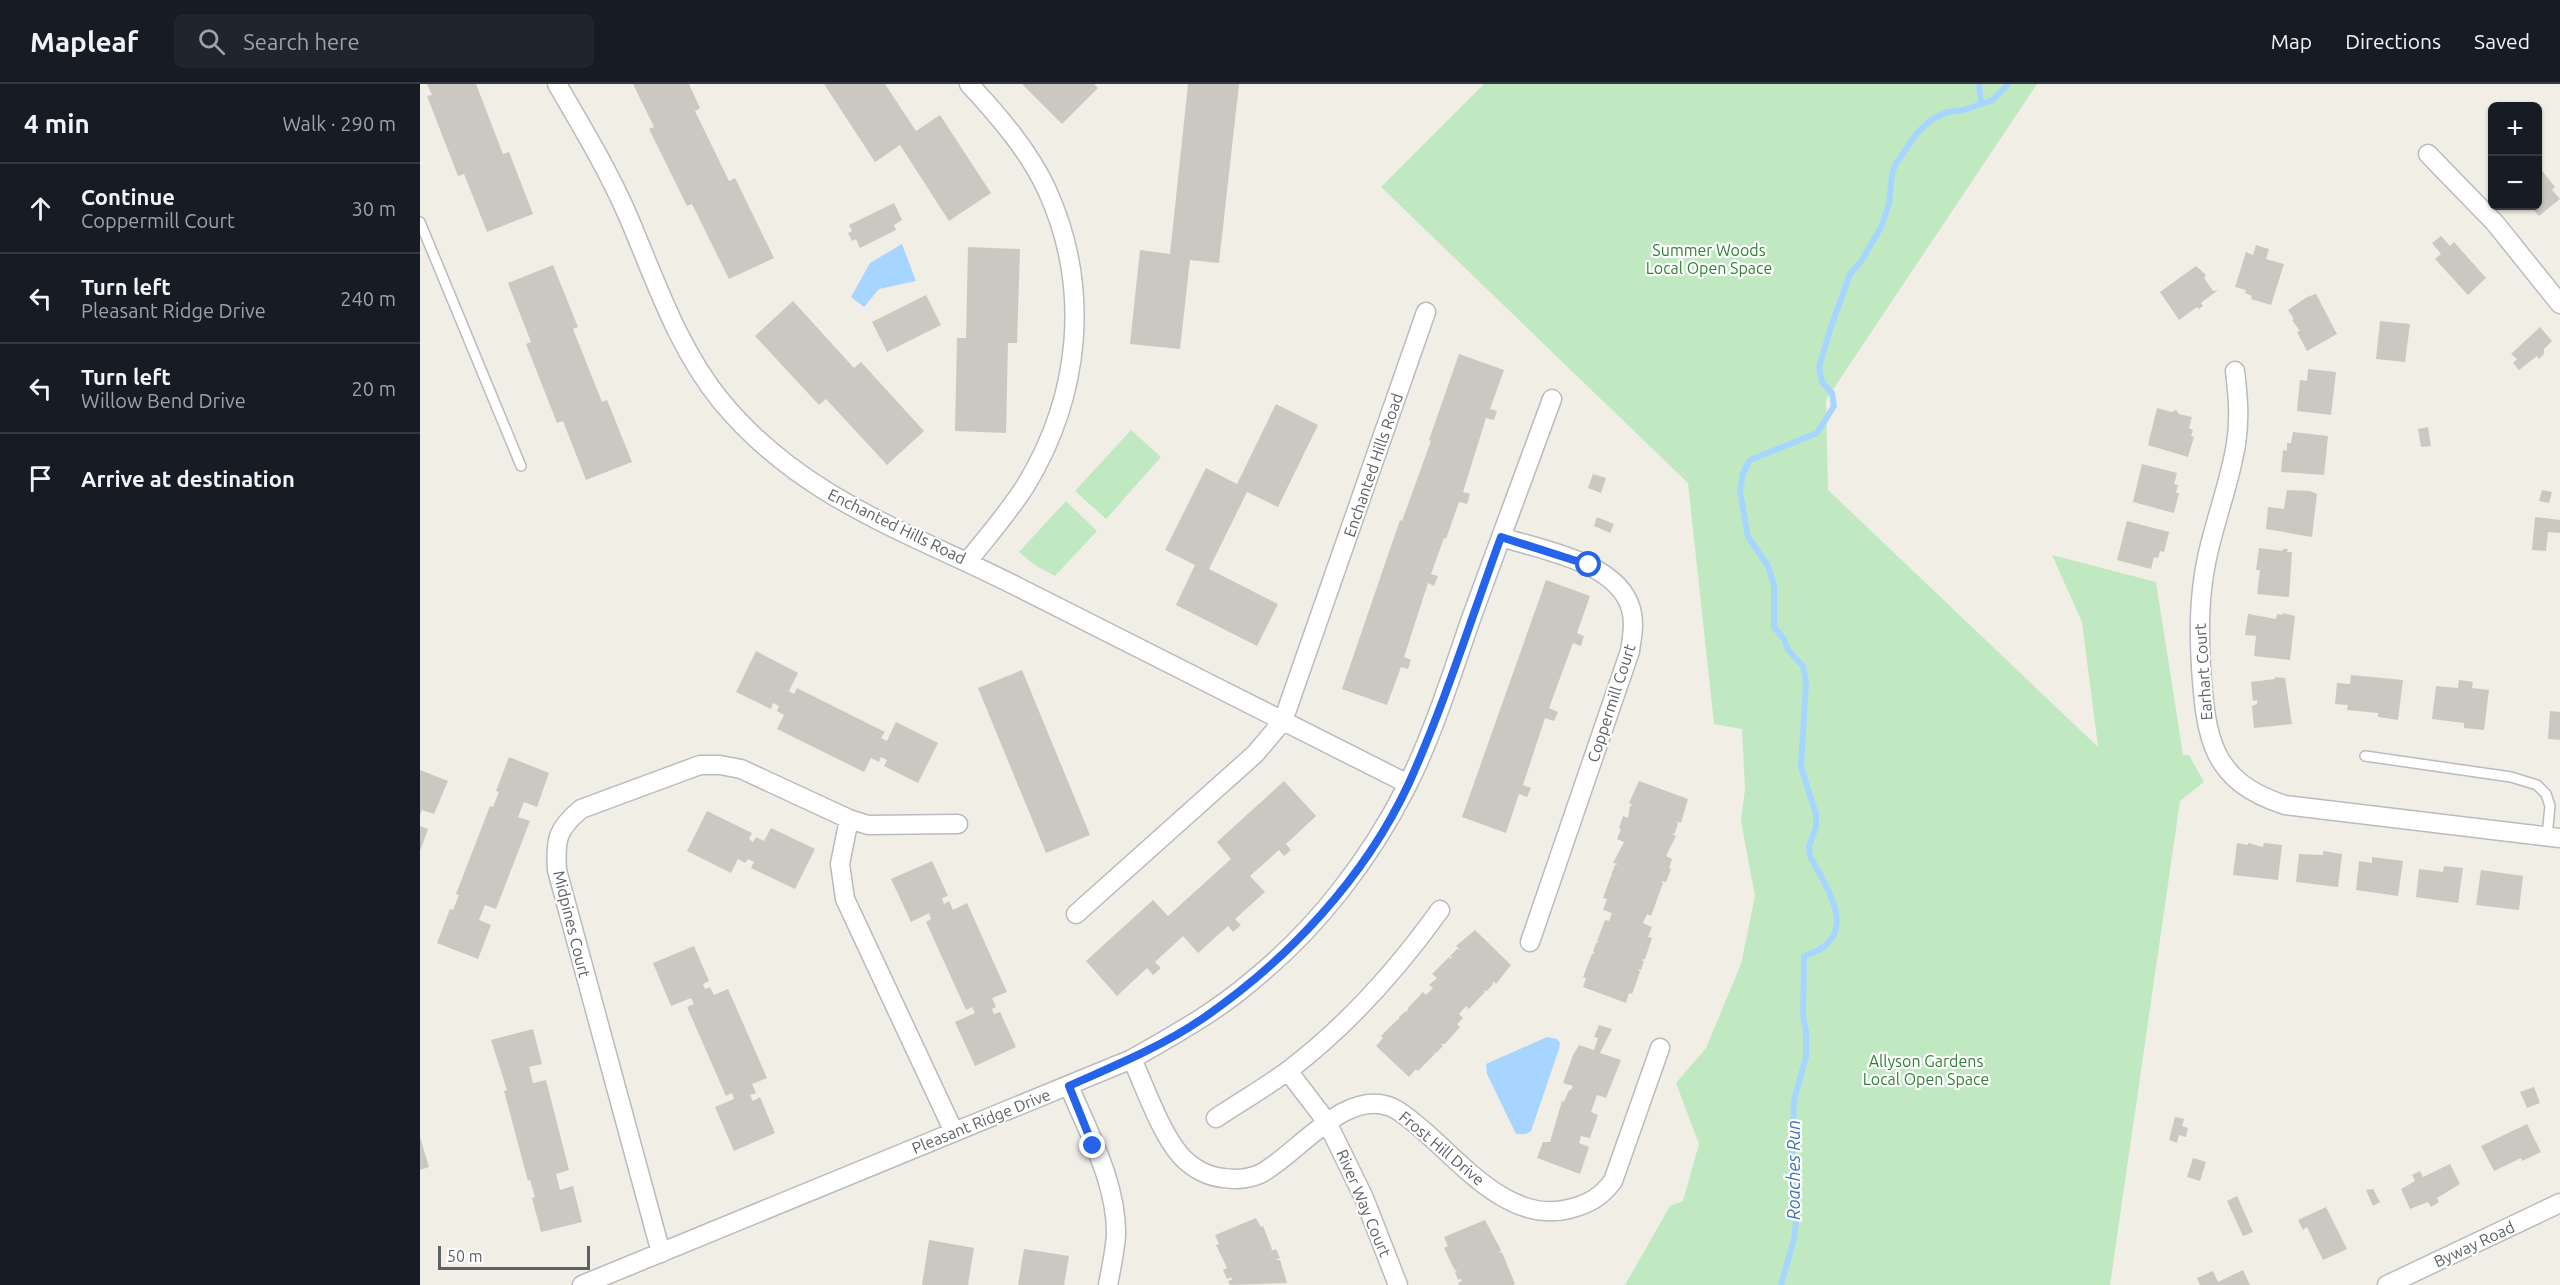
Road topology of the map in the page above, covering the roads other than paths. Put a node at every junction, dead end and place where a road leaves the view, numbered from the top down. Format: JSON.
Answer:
{"nodes":[{"id":1,"x":557,"y":84,"type":"edge"},
{"id":2,"x":969,"y":84,"type":"edge"},
{"id":3,"x":2428,"y":154,"type":"dead end"},
{"id":4,"x":420,"y":222,"type":"edge"},
{"id":5,"x":2560,"y":304,"type":"edge"},
{"id":6,"x":1426,"y":312,"type":"dead end"},
{"id":7,"x":2235,"y":371,"type":"dead end"},
{"id":8,"x":1552,"y":399,"type":"dead end"},
{"id":9,"x":520,"y":466,"type":"dead end"},
{"id":10,"x":1501,"y":537,"type":"junction"},
{"id":11,"x":968,"y":561,"type":"junction"},
{"id":12,"x":1283,"y":721,"type":"junction"},
{"id":13,"x":2365,"y":756,"type":"dead end"},
{"id":14,"x":1408,"y":784,"type":"junction"},
{"id":15,"x":849,"y":819,"type":"junction"},
{"id":16,"x":958,"y":824,"type":"dead end"},
{"id":17,"x":2553,"y":837,"type":"edge"},
{"id":18,"x":1440,"y":910,"type":"dead end"},
{"id":19,"x":1076,"y":914,"type":"dead end"},
{"id":20,"x":1530,"y":942,"type":"dead end"},
{"id":21,"x":1660,"y":1048,"type":"dead end"},
{"id":22,"x":1132,"y":1059,"type":"junction"},
{"id":23,"x":1288,"y":1071,"type":"junction"},
{"id":24,"x":1069,"y":1086,"type":"junction"},
{"id":25,"x":1216,"y":1118,"type":"dead end"},
{"id":26,"x":1328,"y":1122,"type":"junction"},
{"id":27,"x":954,"y":1132,"type":"junction"},
{"id":28,"x":2560,"y":1203,"type":"edge"},
{"id":29,"x":661,"y":1253,"type":"junction"},
{"id":30,"x":582,"y":1285,"type":"edge"},
{"id":31,"x":1108,"y":1285,"type":"edge"},
{"id":32,"x":1398,"y":1285,"type":"edge"},
{"id":33,"x":2387,"y":1285,"type":"edge"}],
"edges":[{"from":1,"to":11,"type":"street","name":"Enchanted Hills Road"},
{"from":2,"to":11,"type":"street"},
{"from":3,"to":5,"type":"street"},
{"from":4,"to":9,"type":"lane"},
{"from":6,"to":12,"type":"street","name":"Enchanted Hills Road"},
{"from":7,"to":17,"type":"street","name":"Earhart Court"},
{"from":8,"to":10,"type":"street","name":"Pleasant Ridge Drive"},
{"from":10,"to":14,"type":"street","name":"Pleasant Ridge Drive"},
{"from":10,"to":20,"type":"street","name":"Coppermill Court"},
{"from":11,"to":12,"type":"street","name":"Enchanted Hills Road"},
{"from":12,"to":14,"type":"street","name":"Enchanted Hills Road"},
{"from":12,"to":19,"type":"street","name":"Enchanted Hills Road"},
{"from":13,"to":17,"type":"lane"},
{"from":14,"to":22,"type":"street","name":"Pleasant Ridge Drive"},
{"from":15,"to":16,"type":"street","name":"Midpines Court"},
{"from":15,"to":27,"type":"street"},
{"from":15,"to":29,"type":"street","name":"Midpines Court"},
{"from":18,"to":23,"type":"street"},
{"from":21,"to":26,"type":"street","name":"Frost Hill Drive"},
{"from":22,"to":24,"type":"street","name":"Pleasant Ridge Drive"},
{"from":22,"to":26,"type":"street","name":"Frost Hill Drive"},
{"from":23,"to":25,"type":"street"},
{"from":23,"to":26,"type":"street","name":"River Way Court"},
{"from":24,"to":27,"type":"street","name":"Pleasant Ridge Drive"},
{"from":24,"to":31,"type":"street"},
{"from":26,"to":32,"type":"street","name":"River Way Court"},
{"from":27,"to":29,"type":"street","name":"Pleasant Ridge Drive"},
{"from":28,"to":33,"type":"street","name":"Byway Road"},
{"from":29,"to":30,"type":"street","name":"Pleasant Ridge Drive"}]}
